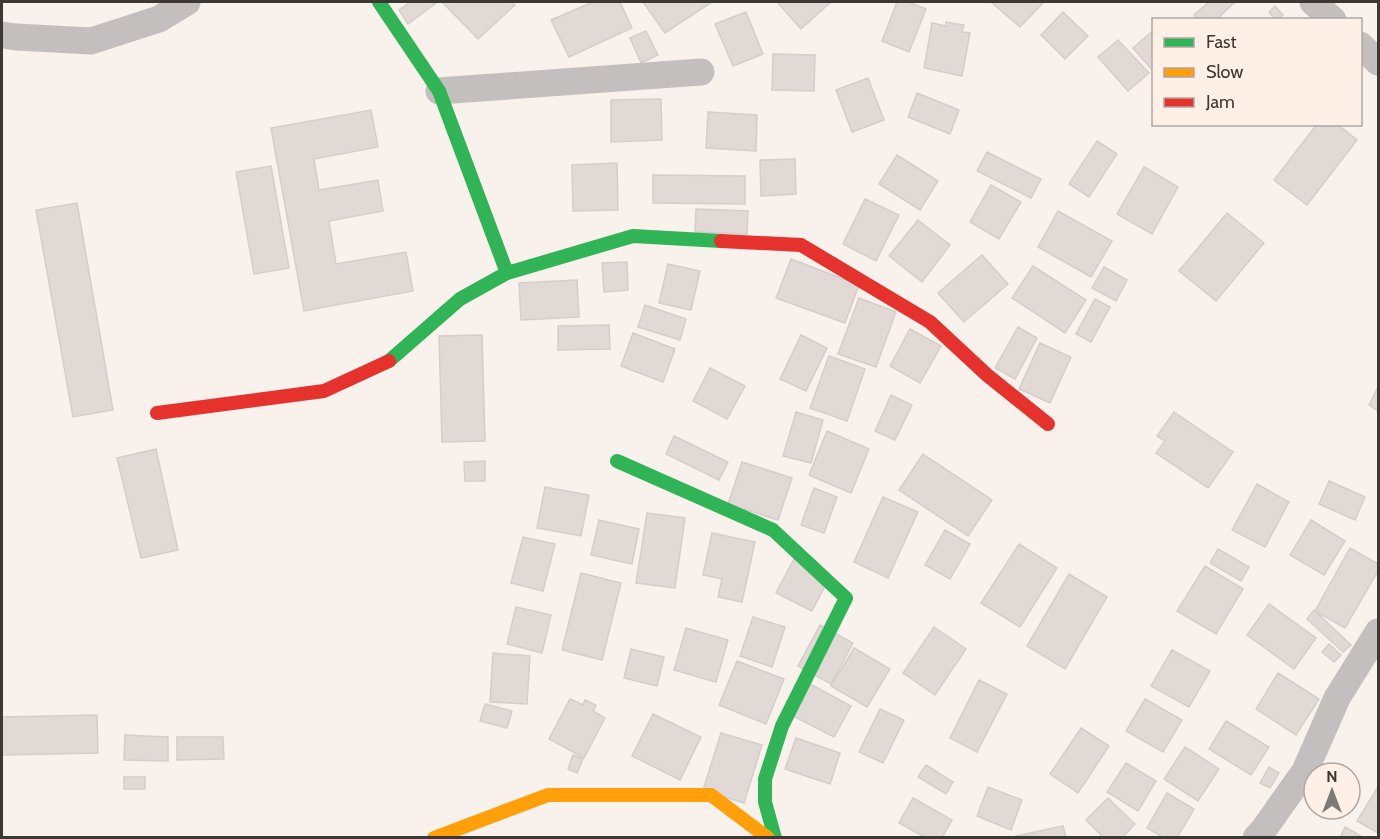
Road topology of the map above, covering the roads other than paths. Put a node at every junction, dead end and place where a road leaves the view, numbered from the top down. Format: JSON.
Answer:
{"nodes":[{"id":1,"x":187,"y":2,"type":"edge"},
{"id":2,"x":379,"y":2,"type":"edge"},
{"id":3,"x":1313,"y":2,"type":"edge"},
{"id":4,"x":1331,"y":18,"type":"edge"},
{"id":5,"x":2,"y":35,"type":"edge"},
{"id":6,"x":1362,"y":47,"type":"edge"},
{"id":7,"x":1378,"y":62,"type":"edge"},
{"id":8,"x":701,"y":72,"type":"dead end"},
{"id":9,"x":439,"y":91,"type":"junction"},
{"id":10,"x":507,"y":273,"type":"junction"},
{"id":11,"x":158,"y":413,"type":"dead end"},
{"id":12,"x":1048,"y":424,"type":"dead end"},
{"id":13,"x":617,"y":461,"type":"dead end"},
{"id":14,"x":1378,"y":632,"type":"edge"},
{"id":15,"x":434,"y":837,"type":"edge"},
{"id":16,"x":768,"y":837,"type":"edge"},
{"id":17,"x":775,"y":837,"type":"edge"},
{"id":18,"x":1256,"y":837,"type":"edge"}],
"edges":[{"from":1,"to":5,"type":"street"},
{"from":2,"to":9,"type":"street"},
{"from":3,"to":4,"type":"street"},
{"from":6,"to":7,"type":"street"},
{"from":8,"to":9,"type":"street"},
{"from":9,"to":10,"type":"street"},
{"from":10,"to":11,"type":"street"},
{"from":10,"to":12,"type":"street"},
{"from":13,"to":17,"type":"street"},
{"from":14,"to":18,"type":"street"},
{"from":15,"to":16,"type":"street"}]}
